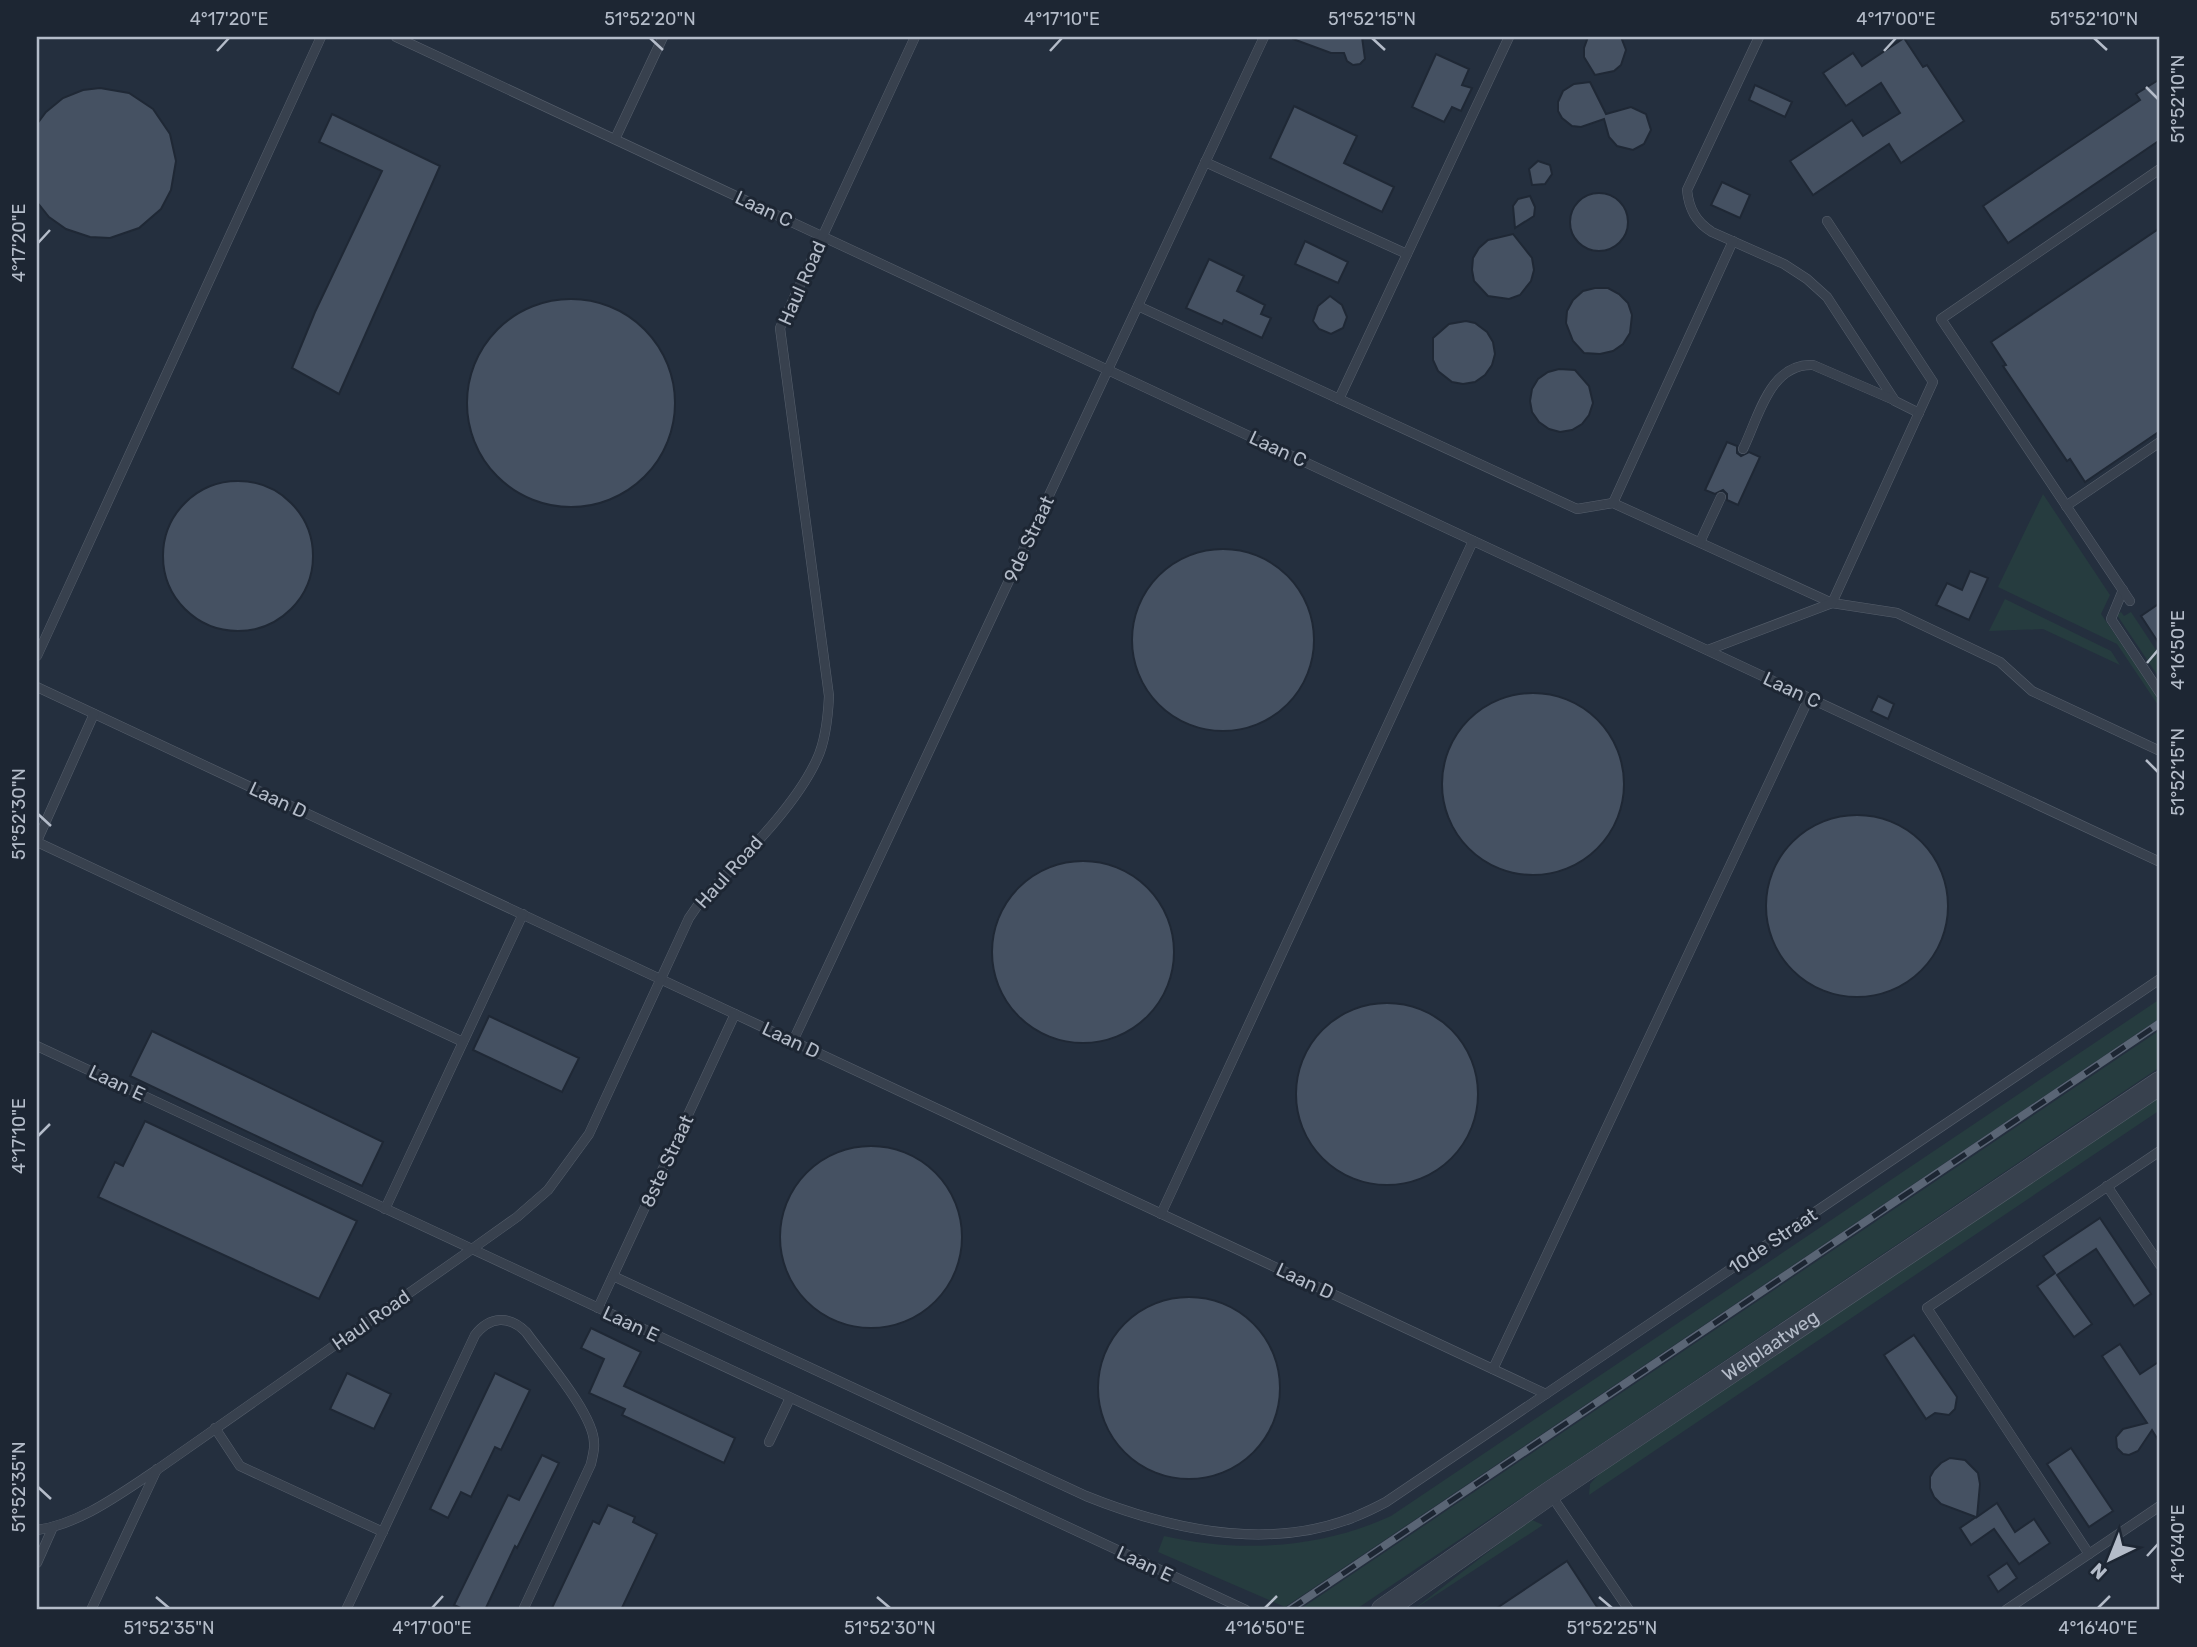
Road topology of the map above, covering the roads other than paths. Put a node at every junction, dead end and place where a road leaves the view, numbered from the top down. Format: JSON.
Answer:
{"nodes":[{"id":1,"x":321,"y":37,"type":"edge"},
{"id":2,"x":396,"y":37,"type":"edge"},
{"id":3,"x":663,"y":37,"type":"edge"},
{"id":4,"x":915,"y":37,"type":"edge"},
{"id":5,"x":1264,"y":37,"type":"edge"},
{"id":6,"x":1509,"y":37,"type":"edge"},
{"id":7,"x":1759,"y":37,"type":"edge"},
{"id":8,"x":615,"y":139,"type":"junction"},
{"id":9,"x":1205,"y":162,"type":"junction"},
{"id":10,"x":2160,"y":169,"type":"edge"},
{"id":11,"x":1827,"y":220,"type":"dead end"},
{"id":12,"x":822,"y":236,"type":"junction"},
{"id":13,"x":1733,"y":241,"type":"junction"},
{"id":14,"x":1407,"y":254,"type":"junction"},
{"id":15,"x":1138,"y":306,"type":"junction"},
{"id":16,"x":1108,"y":370,"type":"junction"},
{"id":17,"x":1339,"y":399,"type":"junction"},
{"id":18,"x":1895,"y":401,"type":"junction"},
{"id":19,"x":1919,"y":413,"type":"junction"},
{"id":20,"x":2160,"y":442,"type":"edge"},
{"id":21,"x":1743,"y":449,"type":"dead end"},
{"id":22,"x":1721,"y":497,"type":"dead end"},
{"id":23,"x":1613,"y":503,"type":"junction"},
{"id":24,"x":2066,"y":506,"type":"junction"},
{"id":25,"x":1473,"y":541,"type":"junction"},
{"id":26,"x":1700,"y":542,"type":"junction"},
{"id":27,"x":2123,"y":590,"type":"junction"},
{"id":28,"x":2130,"y":601,"type":"dead end"},
{"id":29,"x":1832,"y":603,"type":"junction"},
{"id":30,"x":1708,"y":650,"type":"junction"},
{"id":31,"x":37,"y":656,"type":"edge"},
{"id":32,"x":37,"y":687,"type":"edge"},
{"id":33,"x":2160,"y":692,"type":"edge"},
{"id":34,"x":1809,"y":698,"type":"junction"},
{"id":35,"x":94,"y":714,"type":"junction"},
{"id":36,"x":2160,"y":751,"type":"edge"},
{"id":37,"x":37,"y":841,"type":"edge"},
{"id":38,"x":2160,"y":862,"type":"edge"},
{"id":39,"x":523,"y":914,"type":"junction"},
{"id":40,"x":662,"y":976,"type":"junction"},
{"id":41,"x":2160,"y":979,"type":"edge"},
{"id":42,"x":735,"y":1014,"type":"junction"},
{"id":43,"x":793,"y":1041,"type":"junction"},
{"id":44,"x":463,"y":1042,"type":"junction"},
{"id":45,"x":37,"y":1046,"type":"edge"},
{"id":46,"x":2160,"y":1083,"type":"edge"},
{"id":47,"x":2160,"y":1151,"type":"edge"},
{"id":48,"x":2107,"y":1186,"type":"junction"},
{"id":49,"x":385,"y":1209,"type":"junction"},
{"id":50,"x":1161,"y":1214,"type":"junction"},
{"id":51,"x":472,"y":1250,"type":"junction"},
{"id":52,"x":2160,"y":1265,"type":"edge"},
{"id":53,"x":613,"y":1276,"type":"junction"},
{"id":54,"x":598,"y":1308,"type":"junction"},
{"id":55,"x":1493,"y":1369,"type":"junction"},
{"id":56,"x":1546,"y":1394,"type":"junction"},
{"id":57,"x":790,"y":1398,"type":"junction"},
{"id":58,"x":215,"y":1429,"type":"junction"},
{"id":59,"x":769,"y":1442,"type":"dead end"},
{"id":60,"x":158,"y":1469,"type":"junction"},
{"id":61,"x":1550,"y":1493,"type":"junction"},
{"id":62,"x":2160,"y":1506,"type":"edge"},
{"id":63,"x":53,"y":1527,"type":"junction"},
{"id":64,"x":37,"y":1530,"type":"edge"},
{"id":65,"x":383,"y":1531,"type":"junction"},
{"id":66,"x":2089,"y":1554,"type":"junction"},
{"id":67,"x":37,"y":1563,"type":"edge"},
{"id":68,"x":91,"y":1610,"type":"edge"},
{"id":69,"x":346,"y":1610,"type":"edge"},
{"id":70,"x":523,"y":1610,"type":"edge"},
{"id":71,"x":1246,"y":1610,"type":"edge"},
{"id":72,"x":1383,"y":1610,"type":"edge"},
{"id":73,"x":1629,"y":1610,"type":"edge"},
{"id":74,"x":2006,"y":1610,"type":"edge"}],
"edges":[{"from":1,"to":31,"type":"lane"},
{"from":2,"to":8,"type":"lane","name":"Laan C"},
{"from":3,"to":8,"type":"lane"},
{"from":4,"to":12,"type":"lane","name":"Haul Road"},
{"from":5,"to":9,"type":"lane","name":"9de Straat"},
{"from":6,"to":14,"type":"lane"},
{"from":7,"to":13,"type":"lane"},
{"from":8,"to":12,"type":"lane","name":"Laan C"},
{"from":9,"to":14,"type":"lane"},
{"from":9,"to":15,"type":"lane","name":"9de Straat"},
{"from":10,"to":24,"type":"lane"},
{"from":11,"to":19,"type":"lane"},
{"from":12,"to":16,"type":"lane","name":"Laan C"},
{"from":12,"to":40,"type":"lane","name":"Haul Road"},
{"from":13,"to":18,"type":"lane"},
{"from":13,"to":23,"type":"lane"},
{"from":14,"to":17,"type":"lane"},
{"from":15,"to":16,"type":"lane","name":"9de Straat"},
{"from":15,"to":17,"type":"lane"},
{"from":16,"to":25,"type":"lane","name":"Laan C"},
{"from":16,"to":43,"type":"lane","name":"9de Straat"},
{"from":17,"to":23,"type":"lane"},
{"from":18,"to":19,"type":"lane"},
{"from":18,"to":21,"type":"lane"},
{"from":19,"to":29,"type":"lane"},
{"from":20,"to":24,"type":"lane"},
{"from":22,"to":26,"type":"lane"},
{"from":23,"to":26,"type":"lane"},
{"from":24,"to":27,"type":"lane"},
{"from":25,"to":30,"type":"lane","name":"Laan C"},
{"from":25,"to":50,"type":"lane"},
{"from":26,"to":29,"type":"lane"},
{"from":27,"to":28,"type":"lane"},
{"from":27,"to":33,"type":"lane"},
{"from":29,"to":30,"type":"lane"},
{"from":29,"to":36,"type":"lane"},
{"from":30,"to":34,"type":"lane","name":"Laan C"},
{"from":32,"to":35,"type":"lane","name":"Laan D"},
{"from":34,"to":38,"type":"lane","name":"Laan C"},
{"from":34,"to":55,"type":"lane"},
{"from":35,"to":37,"type":"lane"},
{"from":35,"to":39,"type":"lane","name":"Laan D"},
{"from":37,"to":44,"type":"lane"},
{"from":39,"to":40,"type":"lane","name":"Laan D"},
{"from":39,"to":44,"type":"lane"},
{"from":40,"to":42,"type":"lane","name":"Laan D"},
{"from":40,"to":51,"type":"lane","name":"Haul Road"},
{"from":41,"to":56,"type":"lane","name":"10de Straat"},
{"from":42,"to":43,"type":"lane","name":"Laan D"},
{"from":42,"to":53,"type":"lane","name":"8ste Straat"},
{"from":43,"to":50,"type":"lane","name":"Laan D"},
{"from":44,"to":49,"type":"lane"},
{"from":45,"to":49,"type":"lane","name":"Laan E"},
{"from":46,"to":61,"type":"street","name":"Welplaatweg"},
{"from":47,"to":48,"type":"lane"},
{"from":48,"to":52,"type":"lane"},
{"from":48,"to":66,"type":"lane"},
{"from":49,"to":51,"type":"lane","name":"Laan E"},
{"from":50,"to":55,"type":"lane","name":"Laan D"},
{"from":51,"to":54,"type":"lane","name":"Laan E"},
{"from":51,"to":58,"type":"lane","name":"Haul Road"},
{"from":53,"to":54,"type":"lane","name":"8ste Straat"},
{"from":53,"to":56,"type":"lane","name":"10de Straat"},
{"from":54,"to":57,"type":"lane","name":"Laan E"},
{"from":55,"to":56,"type":"lane","name":"Laan D"},
{"from":57,"to":59,"type":"lane"},
{"from":57,"to":71,"type":"lane","name":"Laan E"},
{"from":58,"to":60,"type":"lane","name":"Haul Road"},
{"from":58,"to":65,"type":"lane"},
{"from":60,"to":63,"type":"lane","name":"Haul Road"},
{"from":60,"to":68,"type":"lane"},
{"from":61,"to":72,"type":"street","name":"Welplaatweg"},
{"from":61,"to":73,"type":"lane"},
{"from":62,"to":66,"type":"lane"},
{"from":63,"to":64,"type":"lane","name":"Haul Road"},
{"from":63,"to":67,"type":"lane"},
{"from":65,"to":69,"type":"lane"},
{"from":65,"to":70,"type":"lane"},
{"from":66,"to":74,"type":"lane"}]}
